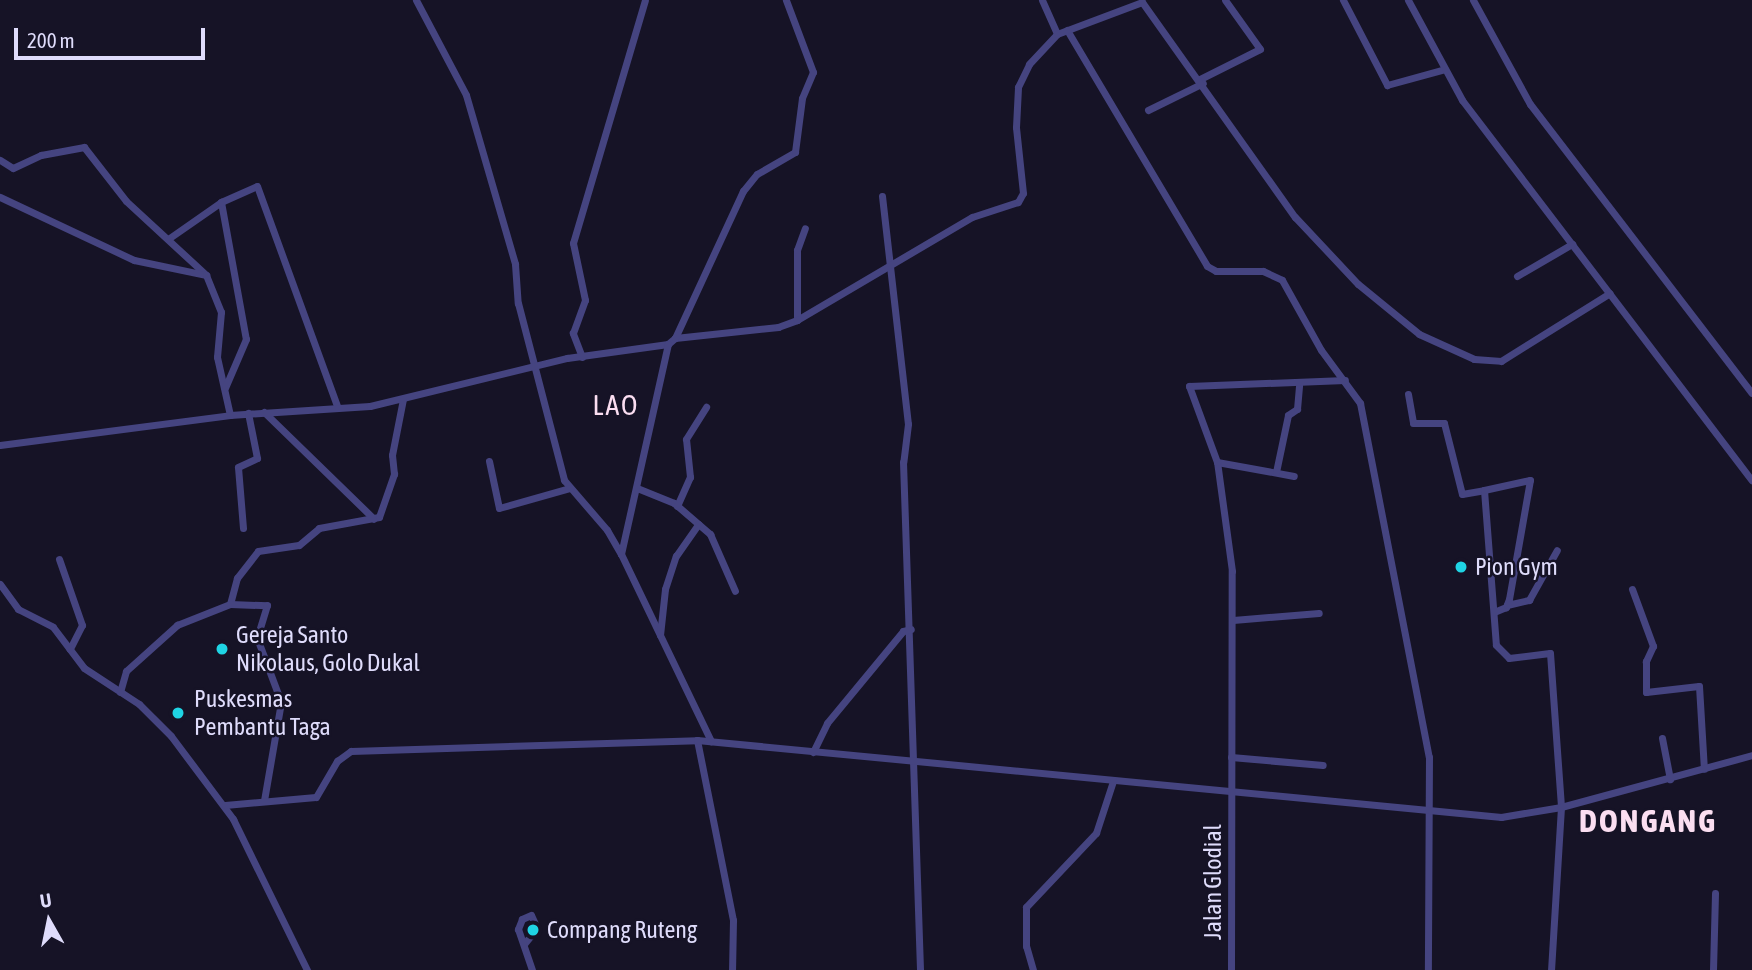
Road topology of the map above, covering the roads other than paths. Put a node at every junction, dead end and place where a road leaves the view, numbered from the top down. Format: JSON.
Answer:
{"nodes":[{"id":1,"x":416,"y":0,"type":"edge"},
{"id":2,"x":645,"y":0,"type":"edge"},
{"id":3,"x":786,"y":0,"type":"edge"},
{"id":4,"x":1042,"y":0,"type":"edge"},
{"id":5,"x":1225,"y":0,"type":"edge"},
{"id":6,"x":1343,"y":0,"type":"edge"},
{"id":7,"x":1408,"y":0,"type":"edge"},
{"id":8,"x":1473,"y":0,"type":"edge"},
{"id":9,"x":1148,"y":1,"type":"edge"},
{"id":10,"x":1067,"y":30,"type":"junction"},
{"id":11,"x":1057,"y":34,"type":"junction"},
{"id":12,"x":1445,"y":69,"type":"junction"},
{"id":13,"x":1201,"y":81,"type":"junction"},
{"id":14,"x":1148,"y":110,"type":"dead end"},
{"id":15,"x":0,"y":160,"type":"edge"},
{"id":16,"x":882,"y":196,"type":"dead end"},
{"id":17,"x":0,"y":197,"type":"edge"},
{"id":18,"x":221,"y":202,"type":"junction"},
{"id":19,"x":805,"y":228,"type":"dead end"},
{"id":20,"x":168,"y":240,"type":"junction"},
{"id":21,"x":1572,"y":244,"type":"junction"},
{"id":22,"x":889,"y":264,"type":"junction"},
{"id":23,"x":206,"y":275,"type":"junction"},
{"id":24,"x":1517,"y":276,"type":"dead end"},
{"id":25,"x":1610,"y":293,"type":"junction"},
{"id":26,"x":797,"y":320,"type":"junction"},
{"id":27,"x":676,"y":338,"type":"junction"},
{"id":28,"x":668,"y":344,"type":"junction"},
{"id":29,"x":582,"y":356,"type":"junction"},
{"id":30,"x":537,"y":365,"type":"junction"},
{"id":31,"x":1341,"y":381,"type":"junction"},
{"id":32,"x":1299,"y":385,"type":"junction"},
{"id":33,"x":225,"y":388,"type":"junction"},
{"id":34,"x":1752,"y":393,"type":"edge"},
{"id":35,"x":1408,"y":394,"type":"dead end"},
{"id":36,"x":403,"y":399,"type":"junction"},
{"id":37,"x":706,"y":407,"type":"dead end"},
{"id":38,"x":338,"y":408,"type":"junction"},
{"id":39,"x":264,"y":412,"type":"junction"},
{"id":40,"x":248,"y":413,"type":"junction"},
{"id":41,"x":230,"y":415,"type":"junction"},
{"id":42,"x":0,"y":444,"type":"edge"},
{"id":43,"x":489,"y":461,"type":"dead end"},
{"id":44,"x":1217,"y":462,"type":"junction"},
{"id":45,"x":1276,"y":472,"type":"junction"},
{"id":46,"x":1294,"y":476,"type":"dead end"},
{"id":47,"x":1752,"y":480,"type":"edge"},
{"id":48,"x":570,"y":488,"type":"junction"},
{"id":49,"x":637,"y":488,"type":"junction"},
{"id":50,"x":1484,"y":490,"type":"junction"},
{"id":51,"x":677,"y":506,"type":"junction"},
{"id":52,"x":374,"y":519,"type":"junction"},
{"id":53,"x":698,"y":524,"type":"junction"},
{"id":54,"x":243,"y":528,"type":"dead end"},
{"id":55,"x":1557,"y":550,"type":"dead end"},
{"id":56,"x":621,"y":554,"type":"junction"},
{"id":57,"x":59,"y":559,"type":"dead end"},
{"id":58,"x":0,"y":584,"type":"edge"},
{"id":59,"x":1632,"y":589,"type":"dead end"},
{"id":60,"x":735,"y":591,"type":"dead end"},
{"id":61,"x":230,"y":604,"type":"junction"},
{"id":62,"x":1507,"y":605,"type":"junction"},
{"id":63,"x":1493,"y":612,"type":"junction"},
{"id":64,"x":1319,"y":614,"type":"dead end"},
{"id":65,"x":1233,"y":620,"type":"junction"},
{"id":66,"x":911,"y":629,"type":"junction"},
{"id":67,"x":660,"y":636,"type":"junction"},
{"id":68,"x":69,"y":649,"type":"junction"},
{"id":69,"x":120,"y":692,"type":"junction"},
{"id":70,"x":1662,"y":738,"type":"dead end"},
{"id":71,"x":697,"y":740,"type":"junction"},
{"id":72,"x":711,"y":741,"type":"junction"},
{"id":73,"x":813,"y":752,"type":"junction"},
{"id":74,"x":1752,"y":755,"type":"edge"},
{"id":75,"x":1231,"y":757,"type":"junction"},
{"id":76,"x":915,"y":763,"type":"junction"},
{"id":77,"x":1324,"y":765,"type":"dead end"},
{"id":78,"x":1704,"y":769,"type":"junction"},
{"id":79,"x":1670,"y":779,"type":"junction"},
{"id":80,"x":1113,"y":780,"type":"junction"},
{"id":81,"x":1232,"y":795,"type":"junction"},
{"id":82,"x":264,"y":800,"type":"junction"},
{"id":83,"x":225,"y":805,"type":"junction"},
{"id":84,"x":1561,"y":807,"type":"junction"},
{"id":85,"x":1431,"y":812,"type":"junction"},
{"id":86,"x":1715,"y":893,"type":"dead end"},
{"id":87,"x":524,"y":944,"type":"dead end"},
{"id":88,"x":307,"y":970,"type":"edge"},
{"id":89,"x":532,"y":970,"type":"edge"},
{"id":90,"x":732,"y":970,"type":"edge"},
{"id":91,"x":920,"y":970,"type":"edge"},
{"id":92,"x":1033,"y":970,"type":"edge"},
{"id":93,"x":1231,"y":970,"type":"edge"},
{"id":94,"x":1428,"y":970,"type":"edge"},
{"id":95,"x":1551,"y":970,"type":"edge"},
{"id":96,"x":1713,"y":970,"type":"edge"}],
"edges":[{"from":1,"to":30,"type":"street"},
{"from":2,"to":29,"type":"street"},
{"from":3,"to":27,"type":"street"},
{"from":4,"to":11,"type":"street"},
{"from":5,"to":13,"type":"street"},
{"from":6,"to":12,"type":"street"},
{"from":7,"to":12,"type":"street"},
{"from":8,"to":34,"type":"street"},
{"from":9,"to":10,"type":"street"},
{"from":9,"to":13,"type":"street"},
{"from":10,"to":11,"type":"street"},
{"from":10,"to":31,"type":"street"},
{"from":11,"to":22,"type":"street"},
{"from":12,"to":21,"type":"street"},
{"from":13,"to":14,"type":"street"},
{"from":13,"to":25,"type":"street"},
{"from":15,"to":20,"type":"street"},
{"from":16,"to":22,"type":"street"},
{"from":17,"to":23,"type":"street"},
{"from":18,"to":20,"type":"street"},
{"from":18,"to":33,"type":"street"},
{"from":18,"to":38,"type":"street"},
{"from":19,"to":26,"type":"street"},
{"from":20,"to":23,"type":"street"},
{"from":21,"to":24,"type":"street"},
{"from":21,"to":25,"type":"street"},
{"from":22,"to":26,"type":"street"},
{"from":22,"to":66,"type":"street"},
{"from":23,"to":33,"type":"street"},
{"from":25,"to":47,"type":"street"},
{"from":26,"to":27,"type":"street"},
{"from":27,"to":28,"type":"street"},
{"from":28,"to":29,"type":"street"},
{"from":28,"to":49,"type":"street"},
{"from":29,"to":30,"type":"street"},
{"from":30,"to":36,"type":"street"},
{"from":30,"to":48,"type":"street"},
{"from":31,"to":32,"type":"street"},
{"from":31,"to":85,"type":"street"},
{"from":32,"to":44,"type":"street","name":"Jalan Glodial"},
{"from":32,"to":45,"type":"street"},
{"from":33,"to":41,"type":"street"},
{"from":35,"to":50,"type":"street"},
{"from":36,"to":38,"type":"street"},
{"from":36,"to":52,"type":"street"},
{"from":37,"to":51,"type":"street"},
{"from":38,"to":39,"type":"street"},
{"from":39,"to":40,"type":"street"},
{"from":39,"to":52,"type":"street"},
{"from":40,"to":41,"type":"street"},
{"from":40,"to":54,"type":"street"},
{"from":41,"to":42,"type":"street"},
{"from":43,"to":48,"type":"street"},
{"from":44,"to":45,"type":"street"},
{"from":44,"to":65,"type":"street","name":"Jalan Glodial"},
{"from":45,"to":46,"type":"street"},
{"from":48,"to":56,"type":"street"},
{"from":49,"to":51,"type":"street"},
{"from":49,"to":56,"type":"street"},
{"from":50,"to":62,"type":"street"},
{"from":50,"to":63,"type":"street"},
{"from":51,"to":53,"type":"street"},
{"from":52,"to":61,"type":"street"},
{"from":53,"to":60,"type":"street"},
{"from":53,"to":67,"type":"street"},
{"from":55,"to":62,"type":"street"},
{"from":56,"to":67,"type":"street"},
{"from":57,"to":68,"type":"street"},
{"from":58,"to":68,"type":"street"},
{"from":59,"to":78,"type":"street"},
{"from":61,"to":69,"type":"street"},
{"from":61,"to":82,"type":"street"},
{"from":62,"to":63,"type":"street"},
{"from":63,"to":84,"type":"street"},
{"from":64,"to":65,"type":"street"},
{"from":65,"to":75,"type":"street","name":"Jalan Glodial"},
{"from":66,"to":73,"type":"street"},
{"from":66,"to":76,"type":"street"},
{"from":67,"to":72,"type":"street"},
{"from":68,"to":69,"type":"street"},
{"from":69,"to":83,"type":"street"},
{"from":70,"to":79,"type":"street"},
{"from":71,"to":72,"type":"street"},
{"from":71,"to":82,"type":"street"},
{"from":71,"to":90,"type":"street"},
{"from":72,"to":73,"type":"street"},
{"from":73,"to":76,"type":"street"},
{"from":74,"to":78,"type":"street"},
{"from":75,"to":77,"type":"street"},
{"from":75,"to":81,"type":"street","name":"Jalan Glodial"},
{"from":76,"to":80,"type":"street"},
{"from":76,"to":91,"type":"street"},
{"from":78,"to":79,"type":"street"},
{"from":79,"to":84,"type":"street"},
{"from":80,"to":81,"type":"street"},
{"from":80,"to":92,"type":"street"},
{"from":81,"to":85,"type":"street"},
{"from":81,"to":93,"type":"street","name":"Jalan Glodial"},
{"from":82,"to":83,"type":"street"},
{"from":83,"to":88,"type":"street"},
{"from":84,"to":85,"type":"street"},
{"from":84,"to":95,"type":"street"},
{"from":85,"to":94,"type":"street"},
{"from":86,"to":96,"type":"street"},
{"from":87,"to":89,"type":"street"}]}
